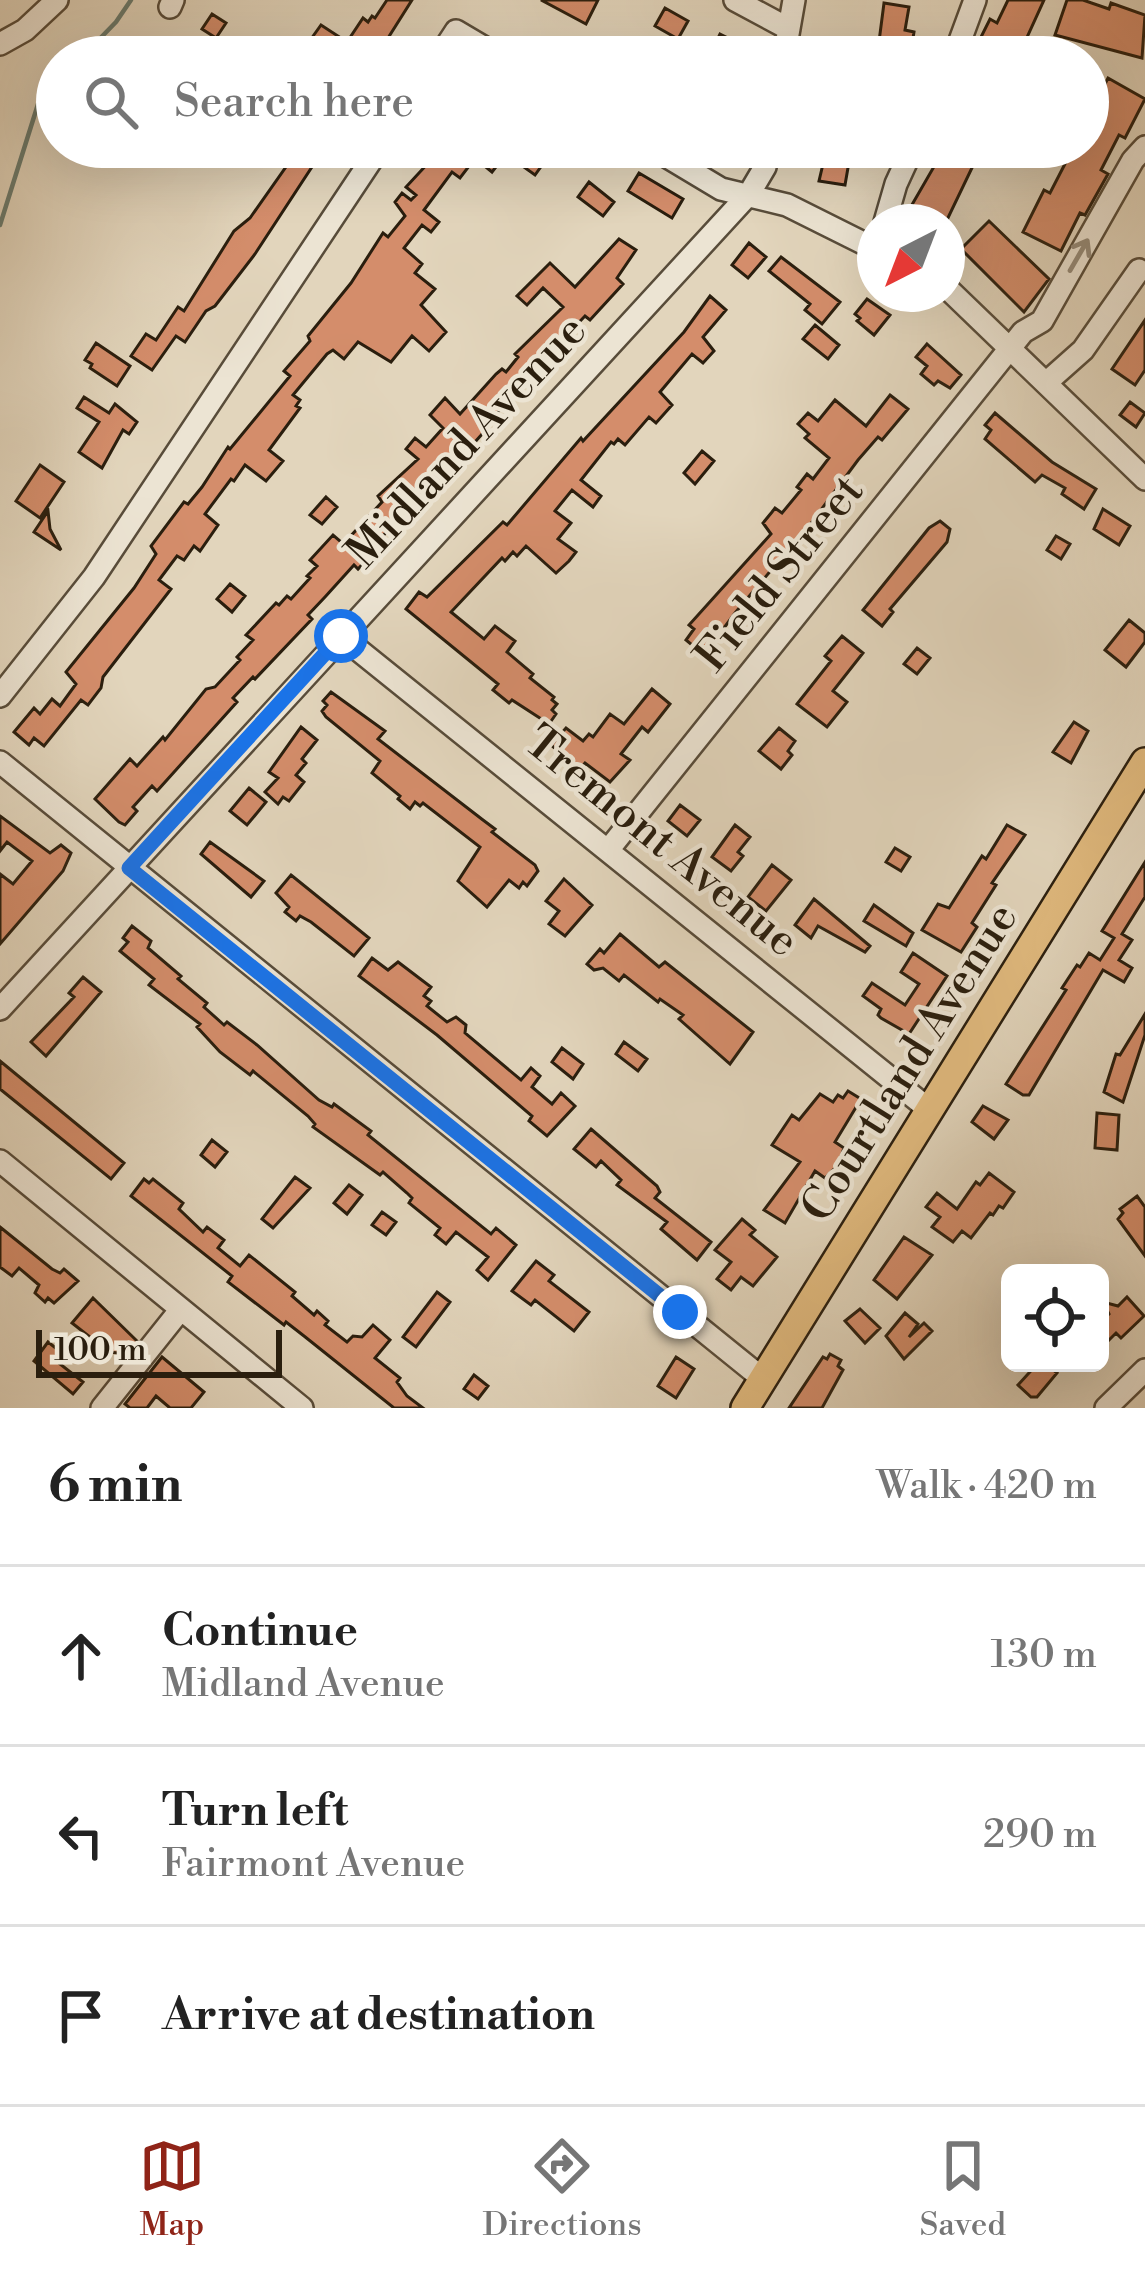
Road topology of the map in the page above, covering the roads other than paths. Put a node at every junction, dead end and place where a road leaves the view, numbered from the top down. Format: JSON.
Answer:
{"nodes":[{"id":1,"x":57,"y":0,"type":"edge"},
{"id":2,"x":736,"y":0,"type":"edge"},
{"id":3,"x":794,"y":0,"type":"edge"},
{"id":4,"x":975,"y":0,"type":"edge"},
{"id":5,"x":789,"y":28,"type":"junction"},
{"id":6,"x":788,"y":36,"type":"edge"},
{"id":7,"x":962,"y":36,"type":"edge"},
{"id":8,"x":0,"y":44,"type":"edge"},
{"id":9,"x":1145,"y":147,"type":"edge"},
{"id":10,"x":366,"y":168,"type":"edge"},
{"id":11,"x":686,"y":168,"type":"edge"},
{"id":12,"x":763,"y":168,"type":"edge"},
{"id":13,"x":903,"y":168,"type":"edge"},
{"id":14,"x":749,"y":194,"type":"junction"},
{"id":15,"x":890,"y":204,"type":"edge"},
{"id":16,"x":857,"y":240,"type":"edge"},
{"id":17,"x":1139,"y":270,"type":"dead end"},
{"id":18,"x":965,"y":305,"type":"edge"},
{"id":19,"x":1012,"y":349,"type":"junction"},
{"id":20,"x":1047,"y":382,"type":"junction"},
{"id":21,"x":1141,"y":470,"type":"edge"},
{"id":22,"x":341,"y":636,"type":"junction"},
{"id":23,"x":0,"y":696,"type":"edge"},
{"id":24,"x":0,"y":762,"type":"edge"},
{"id":25,"x":1145,"y":762,"type":"edge"},
{"id":26,"x":609,"y":849,"type":"junction"},
{"id":27,"x":129,"y":868,"type":"junction"},
{"id":28,"x":0,"y":1009,"type":"edge"},
{"id":29,"x":931,"y":1111,"type":"junction"},
{"id":30,"x":0,"y":1161,"type":"edge"},
{"id":31,"x":181,"y":1309,"type":"junction"},
{"id":32,"x":1145,"y":1370,"type":"edge"},
{"id":33,"x":763,"y":1379,"type":"junction"},
{"id":34,"x":748,"y":1406,"type":"edge"},
{"id":35,"x":102,"y":1408,"type":"edge"},
{"id":36,"x":302,"y":1408,"type":"edge"},
{"id":37,"x":1106,"y":1408,"type":"edge"}],
"edges":[{"from":1,"to":8,"type":"street"},
{"from":2,"to":5,"type":"street"},
{"from":3,"to":5,"type":"street"},
{"from":4,"to":7,"type":"street"},
{"from":5,"to":6,"type":"street"},
{"from":19,"to":9,"type":"street","name":"Field Street","one_way":true},
{"from":10,"to":23,"type":"street"},
{"from":11,"to":14,"type":"street"},
{"from":12,"to":14,"type":"street"},
{"from":13,"to":15,"type":"street"},
{"from":14,"to":16,"type":"street"},
{"from":14,"to":22,"type":"street","name":"Midland Avenue"},
{"from":17,"to":20,"type":"street"},
{"from":18,"to":19,"type":"street"},
{"from":19,"to":20,"type":"street"},
{"from":19,"to":26,"type":"street","name":"Field Street"},
{"from":20,"to":21,"type":"street"},
{"from":22,"to":26,"type":"street","name":"Tremont Avenue"},
{"from":22,"to":27,"type":"street","name":"Midland Avenue"},
{"from":24,"to":27,"type":"street"},
{"from":25,"to":29,"type":"main road","name":"Courtland Avenue"},
{"from":26,"to":29,"type":"street","name":"Tremont Avenue"},
{"from":27,"to":28,"type":"street","name":"Midland Avenue"},
{"from":27,"to":33,"type":"street"},
{"from":29,"to":33,"type":"main road","name":"Courtland Avenue"},
{"from":30,"to":31,"type":"street"},
{"from":31,"to":35,"type":"street"},
{"from":31,"to":36,"type":"street"},
{"from":32,"to":37,"type":"street"},
{"from":33,"to":34,"type":"main road","name":"Courtland Avenue"}]}
